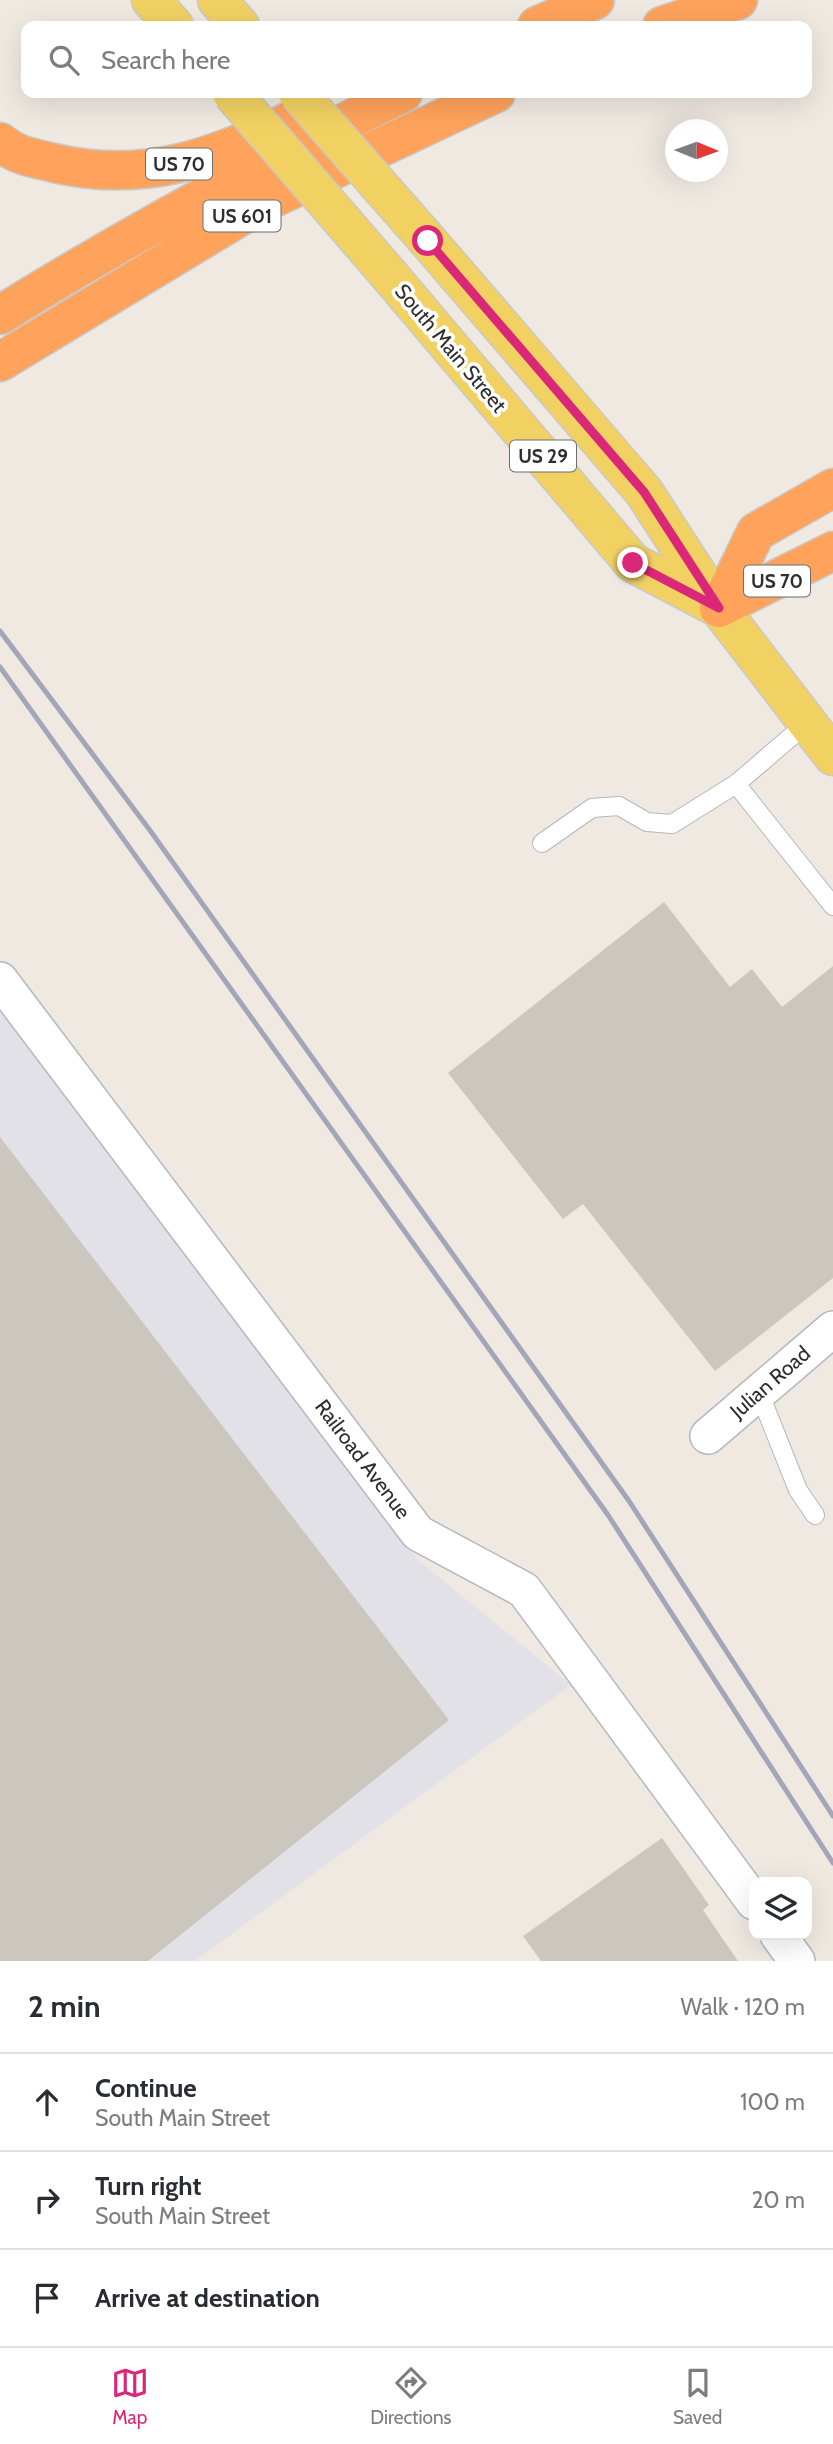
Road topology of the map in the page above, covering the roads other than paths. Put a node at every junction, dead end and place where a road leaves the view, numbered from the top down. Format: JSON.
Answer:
{"nodes":[{"id":1,"x":151,"y":0,"type":"edge"},
{"id":2,"x":217,"y":0,"type":"edge"},
{"id":3,"x":596,"y":0,"type":"edge"},
{"id":4,"x":700,"y":0,"type":"edge"},
{"id":5,"x":738,"y":0,"type":"edge"},
{"id":6,"x":170,"y":21,"type":"edge"},
{"id":7,"x":236,"y":21,"type":"edge"},
{"id":8,"x":545,"y":21,"type":"edge"},
{"id":9,"x":652,"y":21,"type":"edge"},
{"id":10,"x":677,"y":21,"type":"edge"},
{"id":11,"x":236,"y":98,"type":"edge"},
{"id":12,"x":302,"y":98,"type":"edge"},
{"id":13,"x":339,"y":98,"type":"edge"},
{"id":14,"x":393,"y":98,"type":"edge"},
{"id":15,"x":485,"y":98,"type":"edge"},
{"id":16,"x":0,"y":142,"type":"edge"},
{"id":17,"x":0,"y":315,"type":"edge"},
{"id":18,"x":0,"y":362,"type":"edge"},
{"id":19,"x":833,"y":488,"type":"edge"},
{"id":20,"x":833,"y":551,"type":"edge"},
{"id":21,"x":719,"y":608,"type":"junction"},
{"id":22,"x":806,"y":724,"type":"junction"},
{"id":23,"x":833,"y":756,"type":"edge"},
{"id":24,"x":736,"y":784,"type":"junction"},
{"id":25,"x":542,"y":843,"type":"dead end"},
{"id":26,"x":833,"y":906,"type":"edge"},
{"id":27,"x":0,"y":980,"type":"edge"},
{"id":28,"x":833,"y":1329,"type":"edge"},
{"id":29,"x":759,"y":1392,"type":"junction"},
{"id":30,"x":708,"y":1436,"type":"dead end"},
{"id":31,"x":815,"y":1515,"type":"dead end"},
{"id":32,"x":749,"y":1895,"type":"edge"},
{"id":33,"x":782,"y":1940,"type":"edge"},
{"id":34,"x":797,"y":1961,"type":"edge"}],
"edges":[{"from":1,"to":6,"type":"main road"},
{"from":2,"to":7,"type":"main road"},
{"from":3,"to":8,"type":"highway"},
{"from":4,"to":9,"type":"highway"},
{"from":5,"to":10,"type":"highway"},
{"from":11,"to":21,"type":"main road","name":"South Main Street","number":"US 29","bridge":true},
{"from":12,"to":21,"type":"main road","name":"South Main Street","number":"US 29","bridge":true},
{"from":13,"to":16,"type":"highway","number":"US 70"},
{"from":14,"to":17,"type":"highway","number":"US 601"},
{"from":15,"to":18,"type":"highway","number":"US 601"},
{"from":19,"to":21,"type":"highway"},
{"from":20,"to":21,"type":"highway","number":"US 70"},
{"from":21,"to":22,"type":"main road","name":"South Main Street","number":"US 29"},
{"from":22,"to":23,"type":"main road","name":"South Main Street","number":"US 29"},
{"from":22,"to":24,"type":"lane"},
{"from":24,"to":25,"type":"lane"},
{"from":24,"to":26,"type":"lane"},
{"from":27,"to":32,"type":"street","name":"Railroad Avenue"},
{"from":28,"to":29,"type":"street","name":"Julian Road"},
{"from":29,"to":30,"type":"street","name":"Julian Road"},
{"from":29,"to":31,"type":"lane"},
{"from":33,"to":34,"type":"street"}]}
